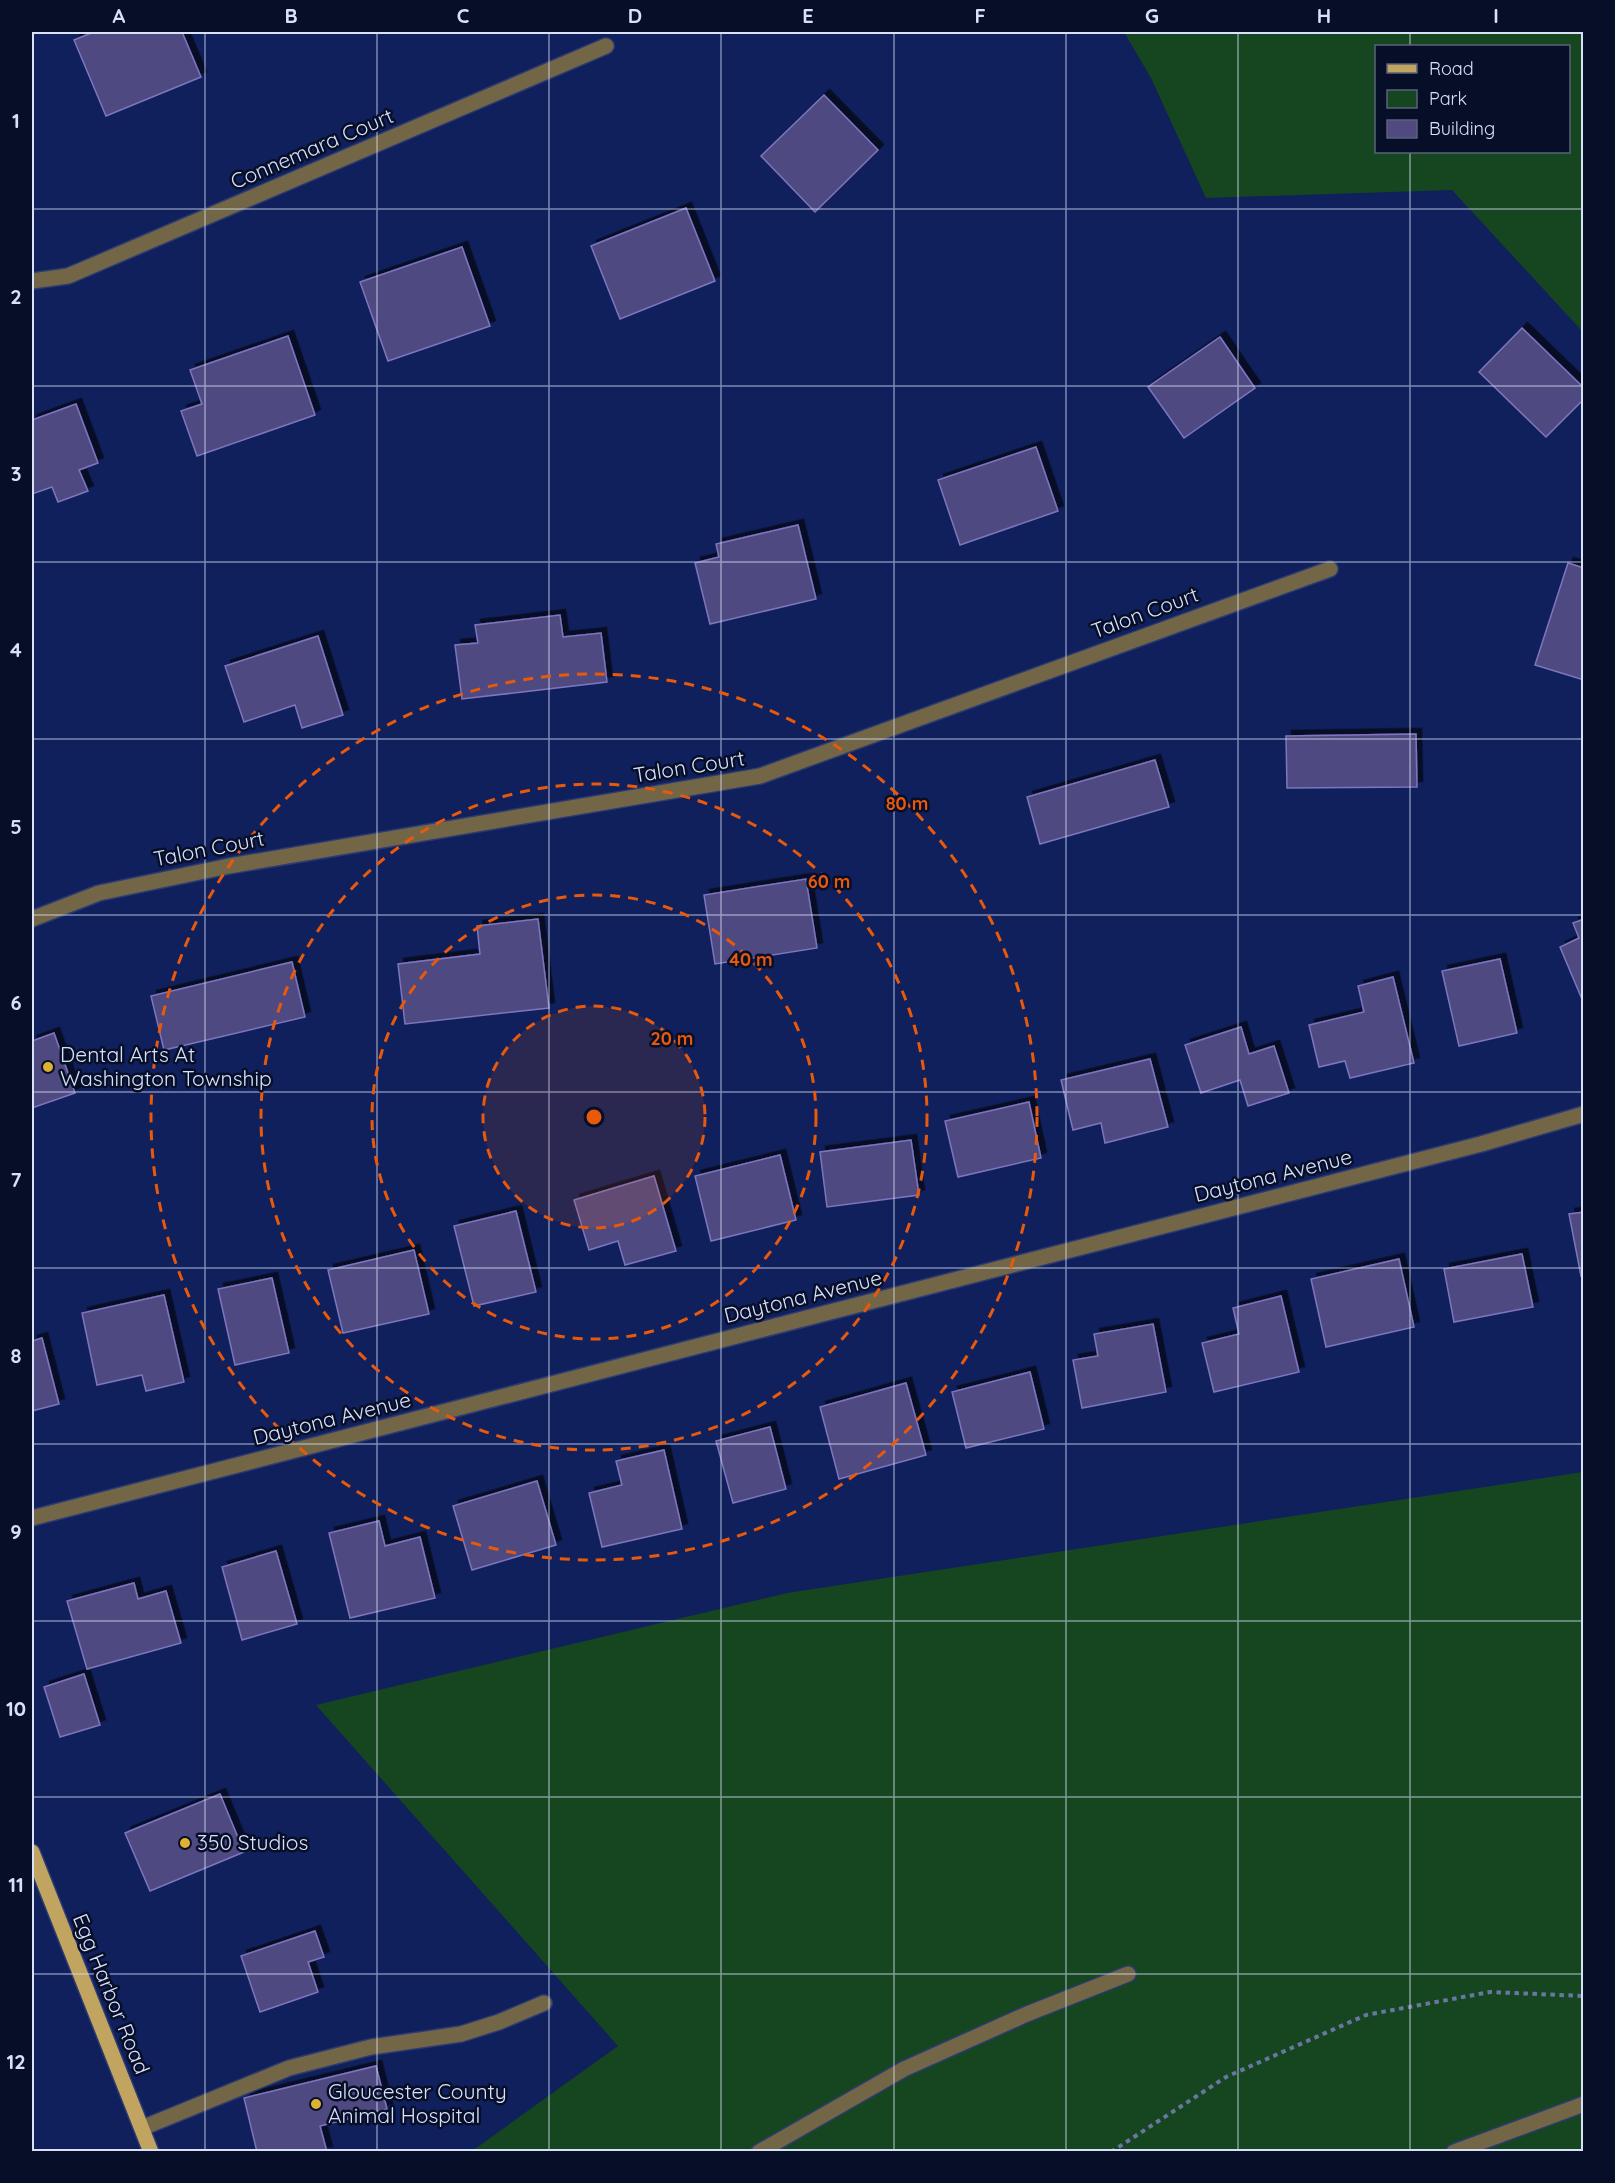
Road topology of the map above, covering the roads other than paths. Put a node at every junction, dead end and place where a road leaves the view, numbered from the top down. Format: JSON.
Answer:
{"nodes":[{"id":1,"x":606,"y":46,"type":"dead end"},
{"id":2,"x":32,"y":281,"type":"edge"},
{"id":3,"x":1330,"y":569,"type":"dead end"},
{"id":4,"x":32,"y":919,"type":"edge"},
{"id":5,"x":1584,"y":1114,"type":"edge"},
{"id":6,"x":32,"y":1518,"type":"edge"},
{"id":7,"x":32,"y":1852,"type":"edge"},
{"id":8,"x":1128,"y":1974,"type":"dead end"},
{"id":9,"x":544,"y":2003,"type":"dead end"},
{"id":10,"x":1584,"y":2104,"type":"edge"},
{"id":11,"x":142,"y":2128,"type":"junction"},
{"id":12,"x":151,"y":2151,"type":"edge"},
{"id":13,"x":759,"y":2151,"type":"edge"},
{"id":14,"x":1454,"y":2151,"type":"edge"}],
"edges":[{"from":1,"to":2,"type":"street","name":"Connemara Court"},
{"from":3,"to":4,"type":"street","name":"Talon Court"},
{"from":5,"to":6,"type":"street","name":"Daytona Avenue"},
{"from":7,"to":11,"type":"main road","name":"Egg Harbor Road"},
{"from":8,"to":13,"type":"street"},
{"from":9,"to":11,"type":"street"},
{"from":10,"to":14,"type":"street"},
{"from":11,"to":12,"type":"main road","name":"Egg Harbor Road"}]}
